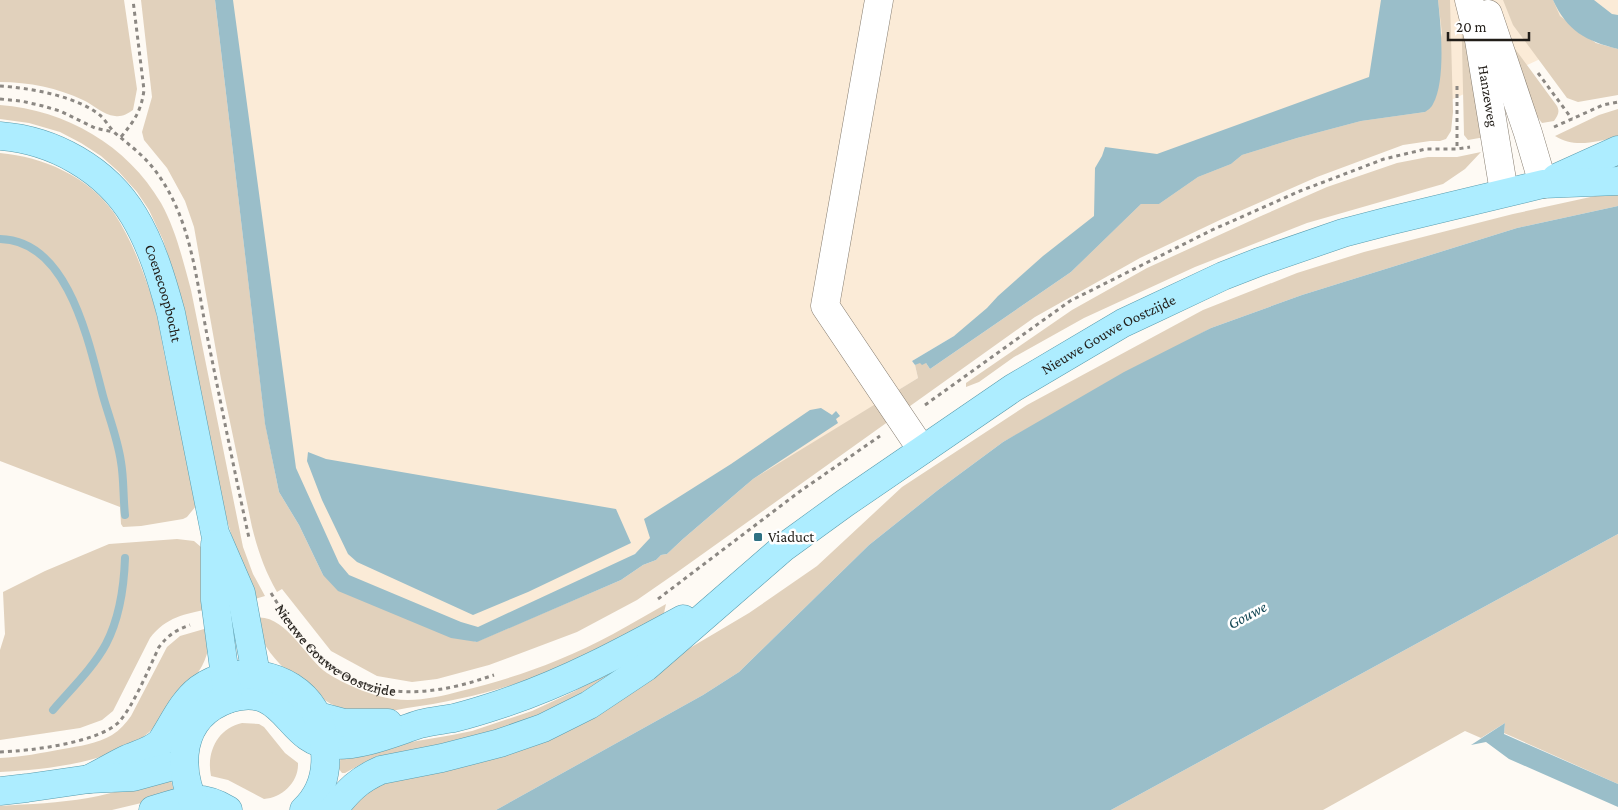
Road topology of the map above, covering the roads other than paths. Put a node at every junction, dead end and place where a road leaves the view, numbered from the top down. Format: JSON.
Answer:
{"nodes":[{"id":1,"x":879,"y":0,"type":"edge"},
{"id":2,"x":1469,"y":0,"type":"edge"},
{"id":3,"x":1484,"y":0,"type":"edge"},
{"id":4,"x":0,"y":136,"type":"edge"},
{"id":5,"x":1618,"y":150,"type":"edge"},
{"id":6,"x":1618,"y":181,"type":"edge"},
{"id":7,"x":1543,"y":184,"type":"junction"},
{"id":8,"x":1504,"y":192,"type":"junction"},
{"id":9,"x":922,"y":450,"type":"junction"},
{"id":10,"x":215,"y":532,"type":"junction"},
{"id":11,"x":728,"y":594,"type":"junction"},
{"id":12,"x":256,"y":674,"type":"junction"},
{"id":13,"x":227,"y":688,"type":"junction"},
{"id":14,"x":318,"y":716,"type":"junction"},
{"id":15,"x":422,"y":724,"type":"junction"},
{"id":16,"x":324,"y":744,"type":"junction"},
{"id":17,"x":184,"y":763,"type":"junction"},
{"id":18,"x":89,"y":779,"type":"junction"},
{"id":19,"x":0,"y":790,"type":"edge"},
{"id":20,"x":341,"y":801,"type":"edge"},
{"id":21,"x":194,"y":804,"type":"edge"},
{"id":22,"x":153,"y":810,"type":"edge"},
{"id":23,"x":228,"y":810,"type":"edge"},
{"id":24,"x":304,"y":810,"type":"edge"}],
"edges":[{"from":1,"to":9,"type":"street"},
{"from":2,"to":8,"type":"street","name":"Hanzeweg"},
{"from":3,"to":7,"type":"street","name":"Hanzeweg"},
{"from":4,"to":10,"type":"main road","name":"Coenecoopbocht"},
{"from":5,"to":7,"type":"main road","name":"Nieuwe Gouwe Oostzijde"},
{"from":6,"to":7,"type":"main road","name":"Nieuwe Gouwe Oostzijde"},
{"from":7,"to":8,"type":"main road","name":"Nieuwe Gouwe Oostzijde"},
{"from":8,"to":9,"type":"main road","name":"Nieuwe Gouwe Oostzijde"},
{"from":9,"to":11,"type":"main road","name":"Nieuwe Gouwe Oostzijde"},
{"from":10,"to":12,"type":"main road","name":"Coenecoopbocht"},
{"from":10,"to":13,"type":"main road","name":"Coenecoopbocht"},
{"from":11,"to":15,"type":"main road","name":"Nieuwe Gouwe Oostzijde"},
{"from":11,"to":20,"type":"main road","name":"Nieuwe Gouwe Oostzijde"},
{"from":12,"to":13,"type":"main road"},
{"from":12,"to":14,"type":"main road"},
{"from":13,"to":16,"type":"main road"},
{"from":13,"to":17,"type":"main road"},
{"from":13,"to":18,"type":"main road"},
{"from":14,"to":15,"type":"main road","name":"Nieuwe Gouwe Oostzijde"},
{"from":14,"to":16,"type":"main road"},
{"from":15,"to":16,"type":"main road","name":"Nieuwe Gouwe Oostzijde"},
{"from":16,"to":24,"type":"main road"},
{"from":17,"to":18,"type":"main road"},
{"from":17,"to":21,"type":"main road"},
{"from":18,"to":19,"type":"main road"},
{"from":21,"to":22,"type":"main road"},
{"from":21,"to":23,"type":"main road"}]}
